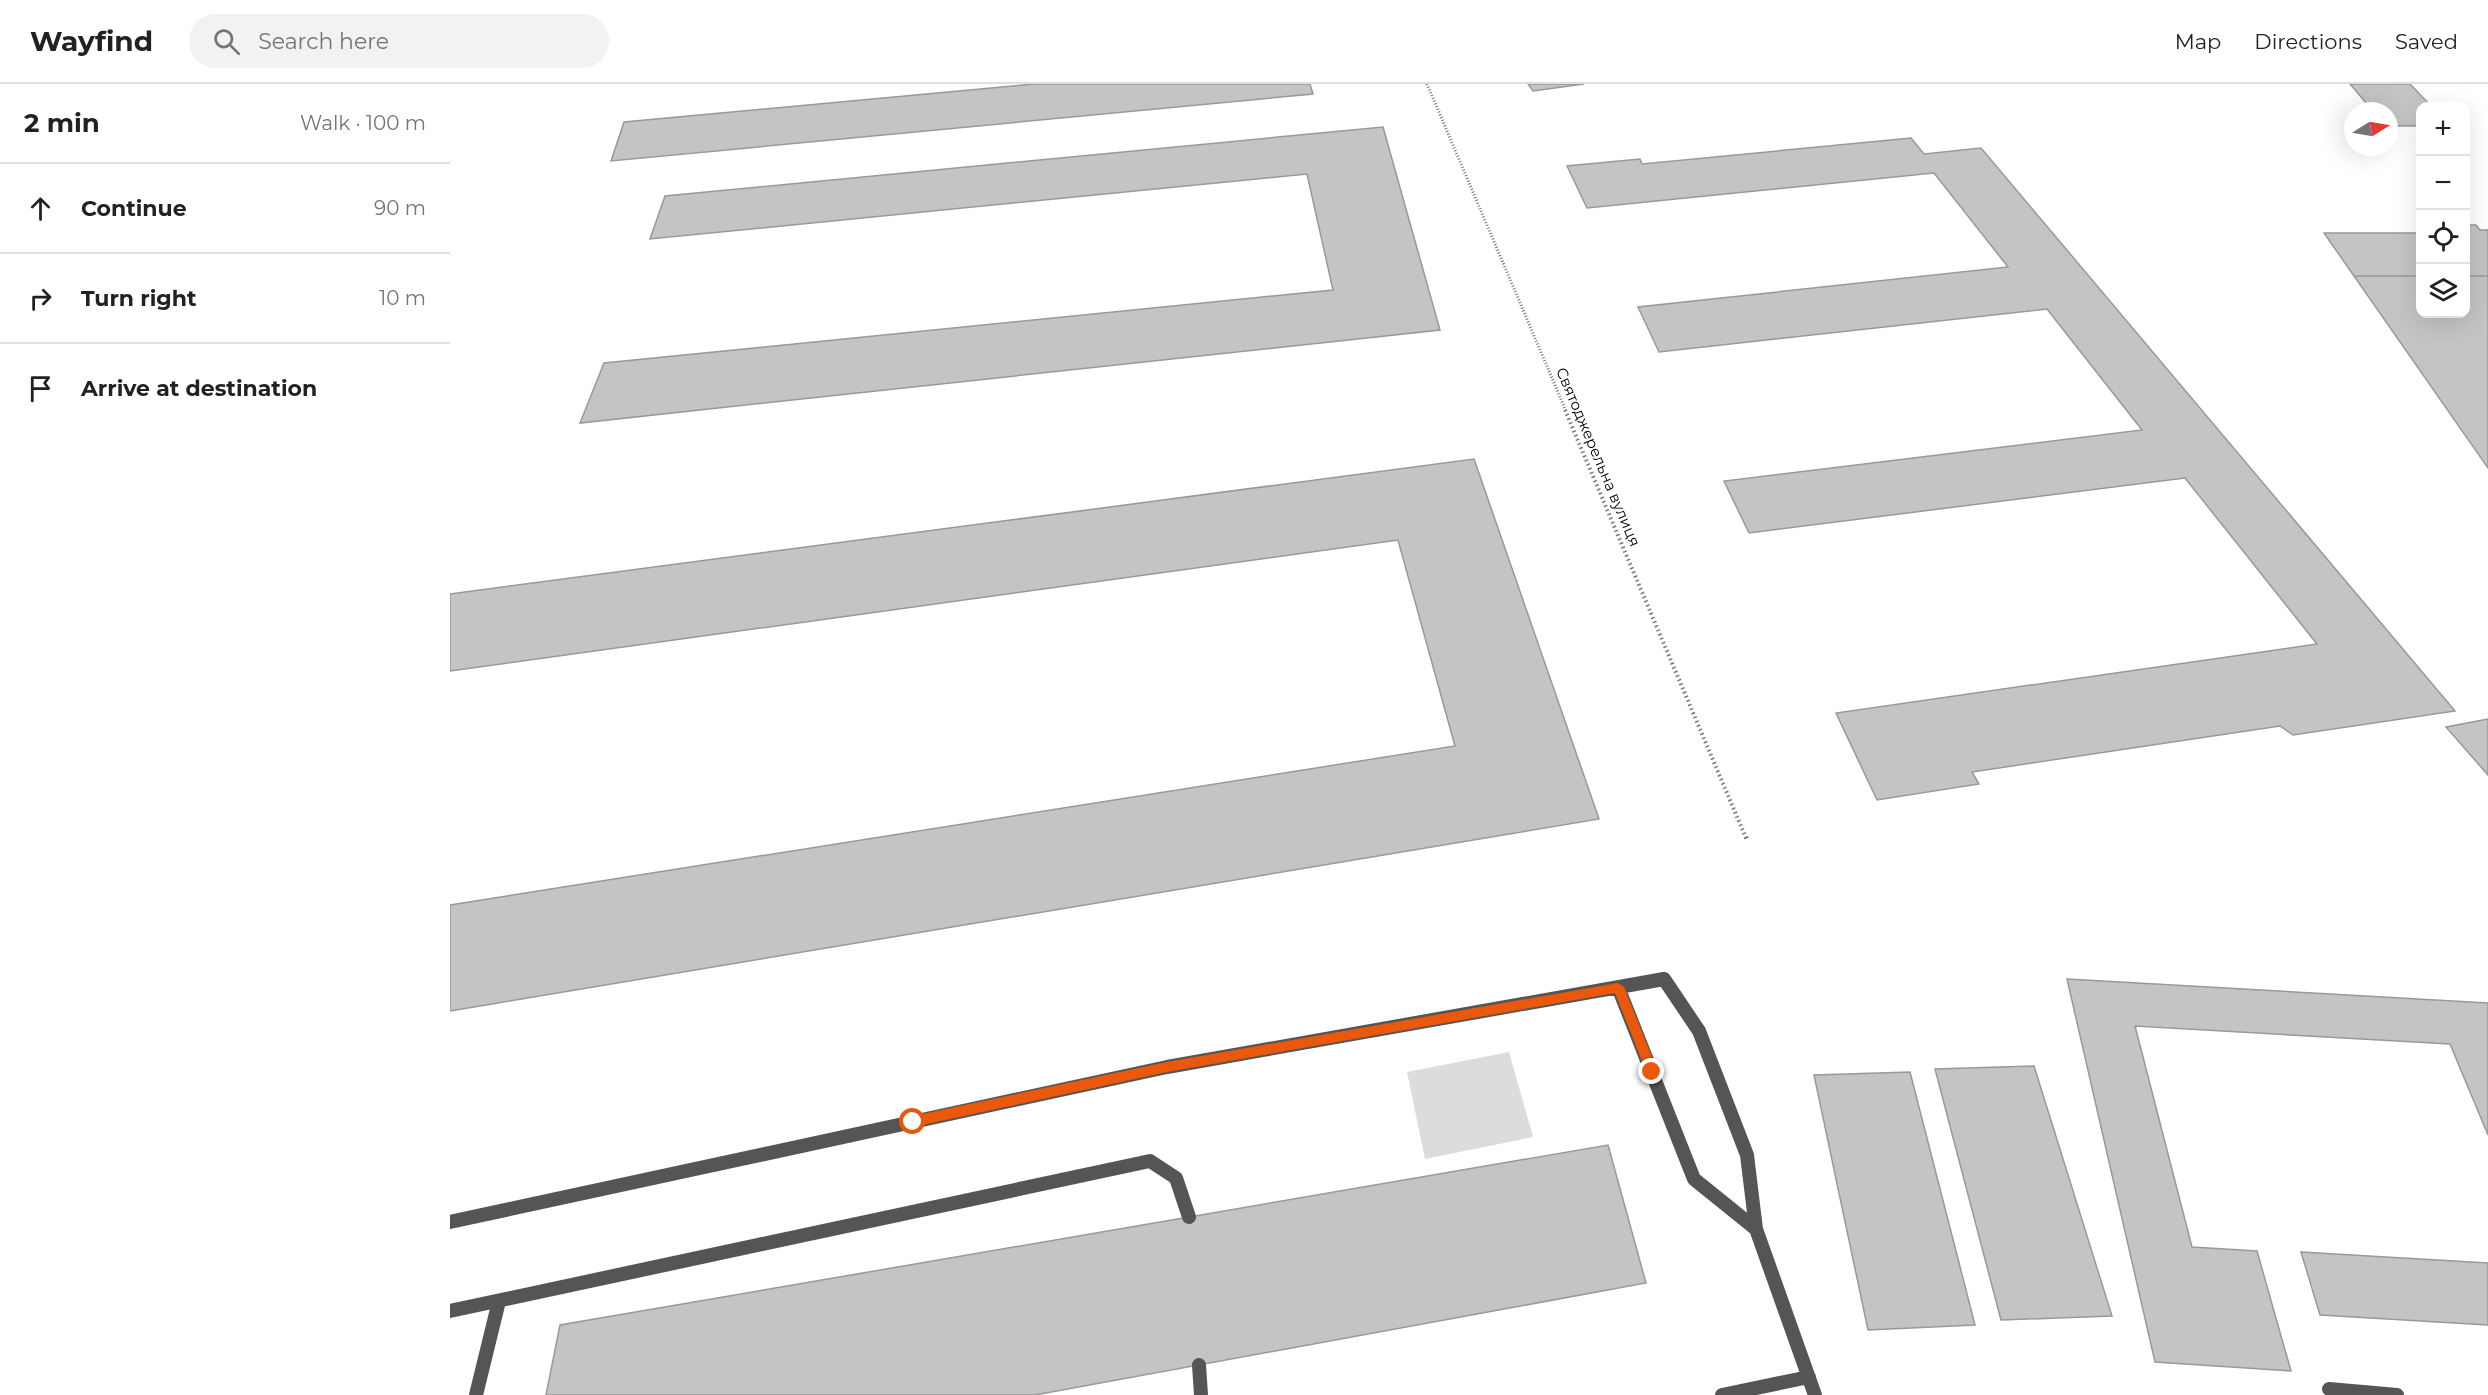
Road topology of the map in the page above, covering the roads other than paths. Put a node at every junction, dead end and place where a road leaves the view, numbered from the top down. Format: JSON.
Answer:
{"nodes":[{"id":1,"x":1618,"y":987,"type":"junction"},
{"id":2,"x":1189,"y":1217,"type":"dead end"},
{"id":3,"x":450,"y":1222,"type":"edge"},
{"id":4,"x":1756,"y":1229,"type":"junction"},
{"id":5,"x":499,"y":1301,"type":"junction"},
{"id":6,"x":450,"y":1311,"type":"edge"},
{"id":7,"x":1199,"y":1365,"type":"dead end"},
{"id":8,"x":1809,"y":1377,"type":"junction"},
{"id":9,"x":2329,"y":1389,"type":"dead end"},
{"id":10,"x":476,"y":1395,"type":"edge"},
{"id":11,"x":1201,"y":1395,"type":"edge"},
{"id":12,"x":1722,"y":1395,"type":"edge"},
{"id":13,"x":1815,"y":1395,"type":"edge"},
{"id":14,"x":2397,"y":1395,"type":"edge"}],
"edges":[{"from":1,"to":3,"type":"lane"},
{"from":1,"to":4,"type":"lane"},
{"from":1,"to":4,"type":"lane"},
{"from":2,"to":5,"type":"lane"},
{"from":4,"to":8,"type":"lane"},
{"from":5,"to":6,"type":"lane"},
{"from":5,"to":10,"type":"lane"},
{"from":7,"to":11,"type":"lane"},
{"from":8,"to":12,"type":"lane"},
{"from":8,"to":13,"type":"lane"},
{"from":9,"to":14,"type":"lane"}]}
